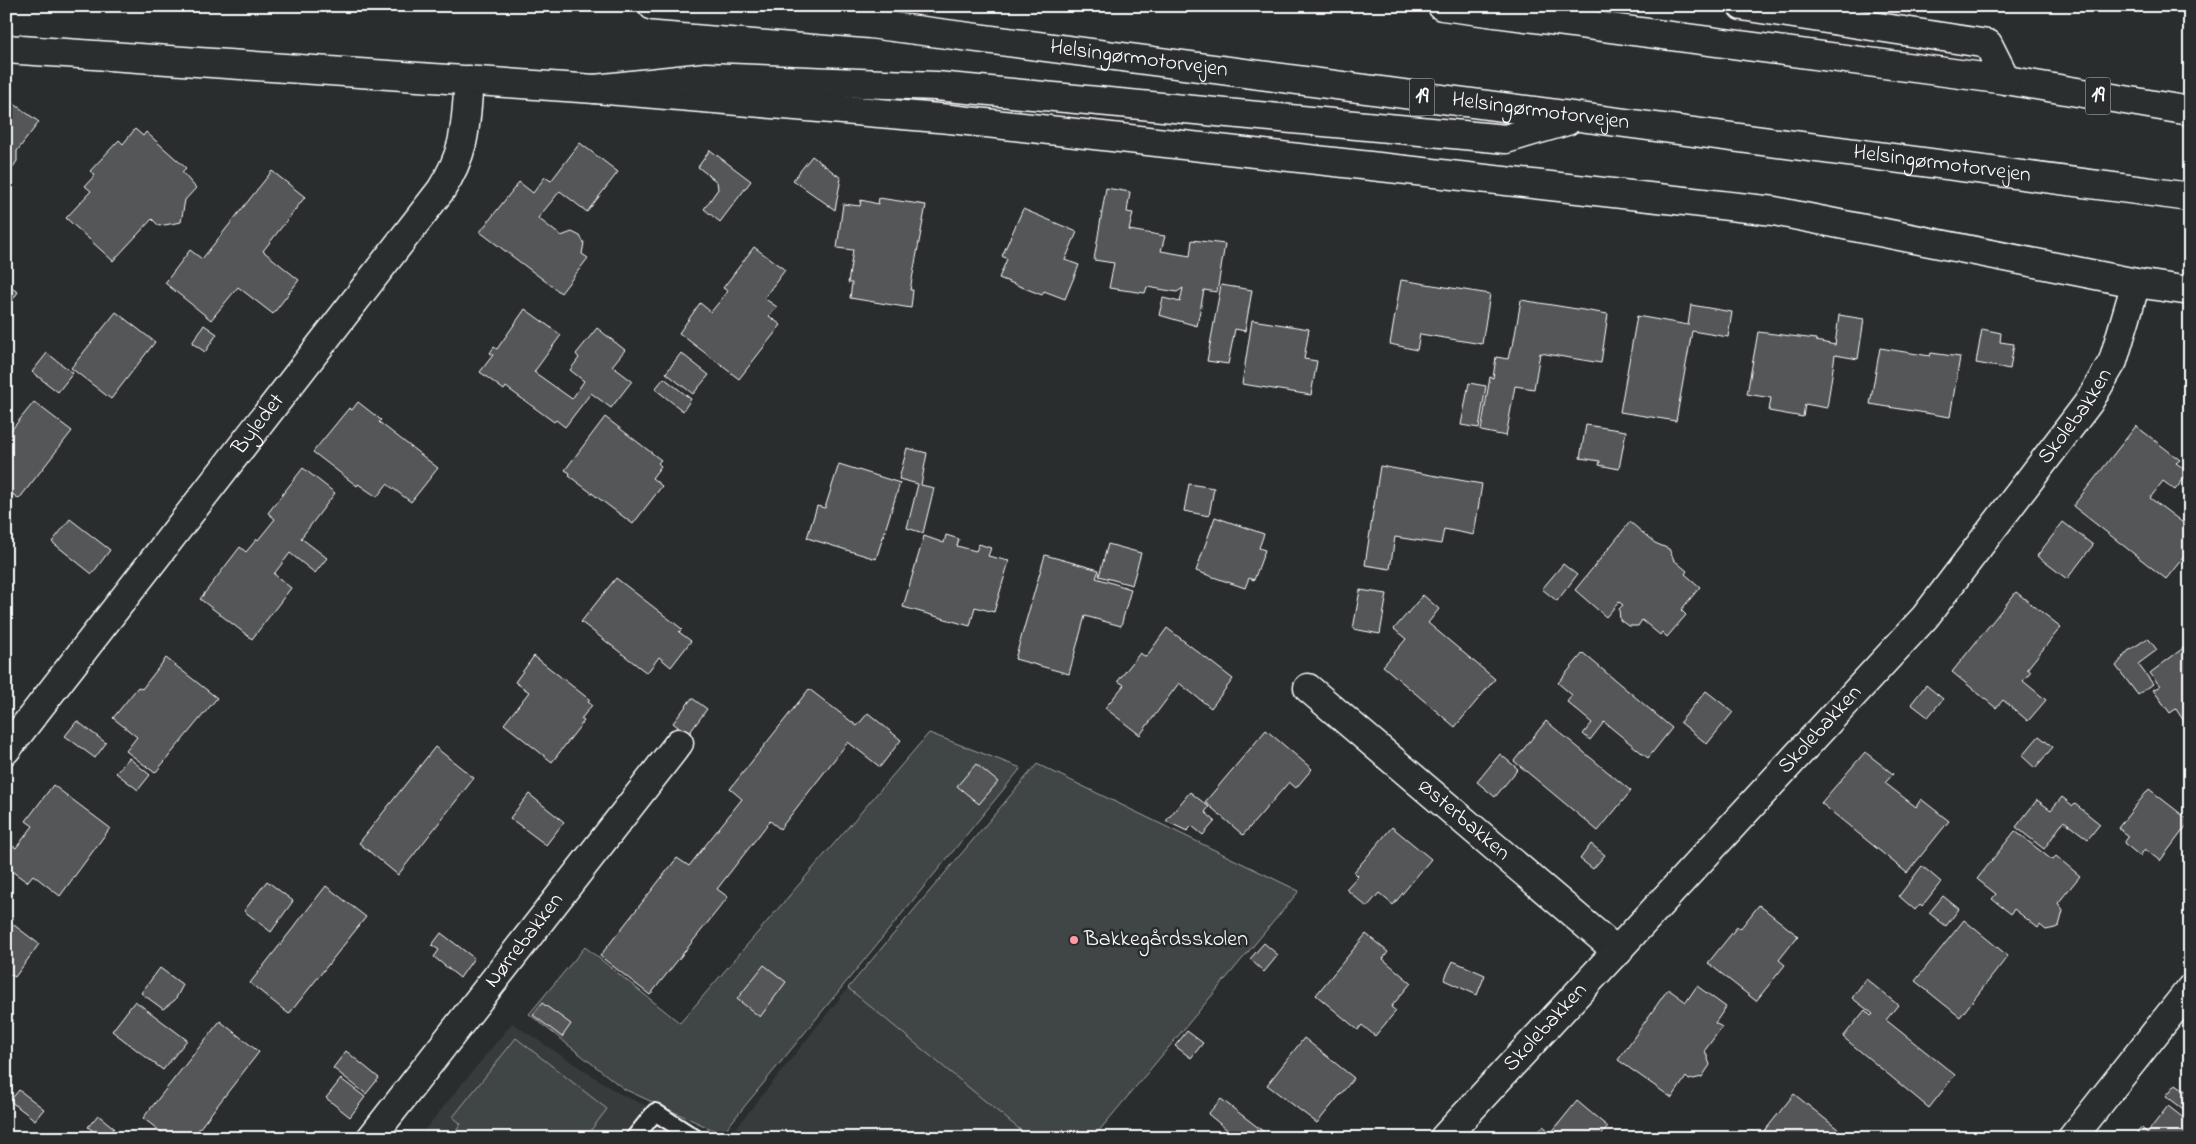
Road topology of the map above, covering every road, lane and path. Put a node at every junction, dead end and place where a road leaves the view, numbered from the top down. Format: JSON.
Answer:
{"nodes":[{"id":1,"x":652,"y":6,"type":"edge"},
{"id":2,"x":1442,"y":6,"type":"edge"},
{"id":3,"x":1742,"y":6,"type":"edge"},
{"id":4,"x":6,"y":50,"type":"edge"},
{"id":5,"x":469,"y":80,"type":"junction"},
{"id":6,"x":2006,"y":80,"type":"junction"},
{"id":7,"x":595,"y":89,"type":"junction"},
{"id":8,"x":2190,"y":111,"type":"edge"},
{"id":9,"x":1577,"y":118,"type":"junction"},
{"id":10,"x":2190,"y":197,"type":"edge"},
{"id":11,"x":2136,"y":283,"type":"junction"},
{"id":12,"x":2190,"y":291,"type":"edge"},
{"id":13,"x":1308,"y":688,"type":"dead end"},
{"id":14,"x":679,"y":743,"type":"dead end"},
{"id":15,"x":6,"y":750,"type":"edge"},
{"id":16,"x":1618,"y":952,"type":"junction"},
{"id":17,"x":2190,"y":990,"type":"edge"},
{"id":18,"x":370,"y":1138,"type":"edge"},
{"id":19,"x":634,"y":1138,"type":"edge"},
{"id":20,"x":695,"y":1138,"type":"edge"},
{"id":21,"x":1444,"y":1138,"type":"edge"},
{"id":22,"x":2072,"y":1138,"type":"edge"}],
"edges":[{"from":1,"to":9,"type":"main road","name":"Helsingørmotorvejen","number":"19"},
{"from":2,"to":6,"type":"main road","number":"19"},
{"from":3,"to":6,"type":"main road"},
{"from":4,"to":5,"type":"main road"},
{"from":5,"to":7,"type":"main road"},
{"from":5,"to":15,"type":"main road","name":"Byledet"},
{"from":6,"to":8,"type":"main road","number":"19"},
{"from":7,"to":9,"type":"main road"},
{"from":7,"to":11,"type":"main road"},
{"from":9,"to":10,"type":"main road","name":"Helsingørmotorvejen","number":"19"},
{"from":11,"to":12,"type":"main road"},
{"from":11,"to":16,"type":"main road","name":"Skolebakken"},
{"from":13,"to":16,"type":"main road","name":"Østerbakken"},
{"from":14,"to":18,"type":"main road","name":"Nørrebakken"},
{"from":16,"to":21,"type":"main road","name":"Skolebakken"},
{"from":17,"to":22,"type":"main road"},
{"from":19,"to":20,"type":"lane"}]}
